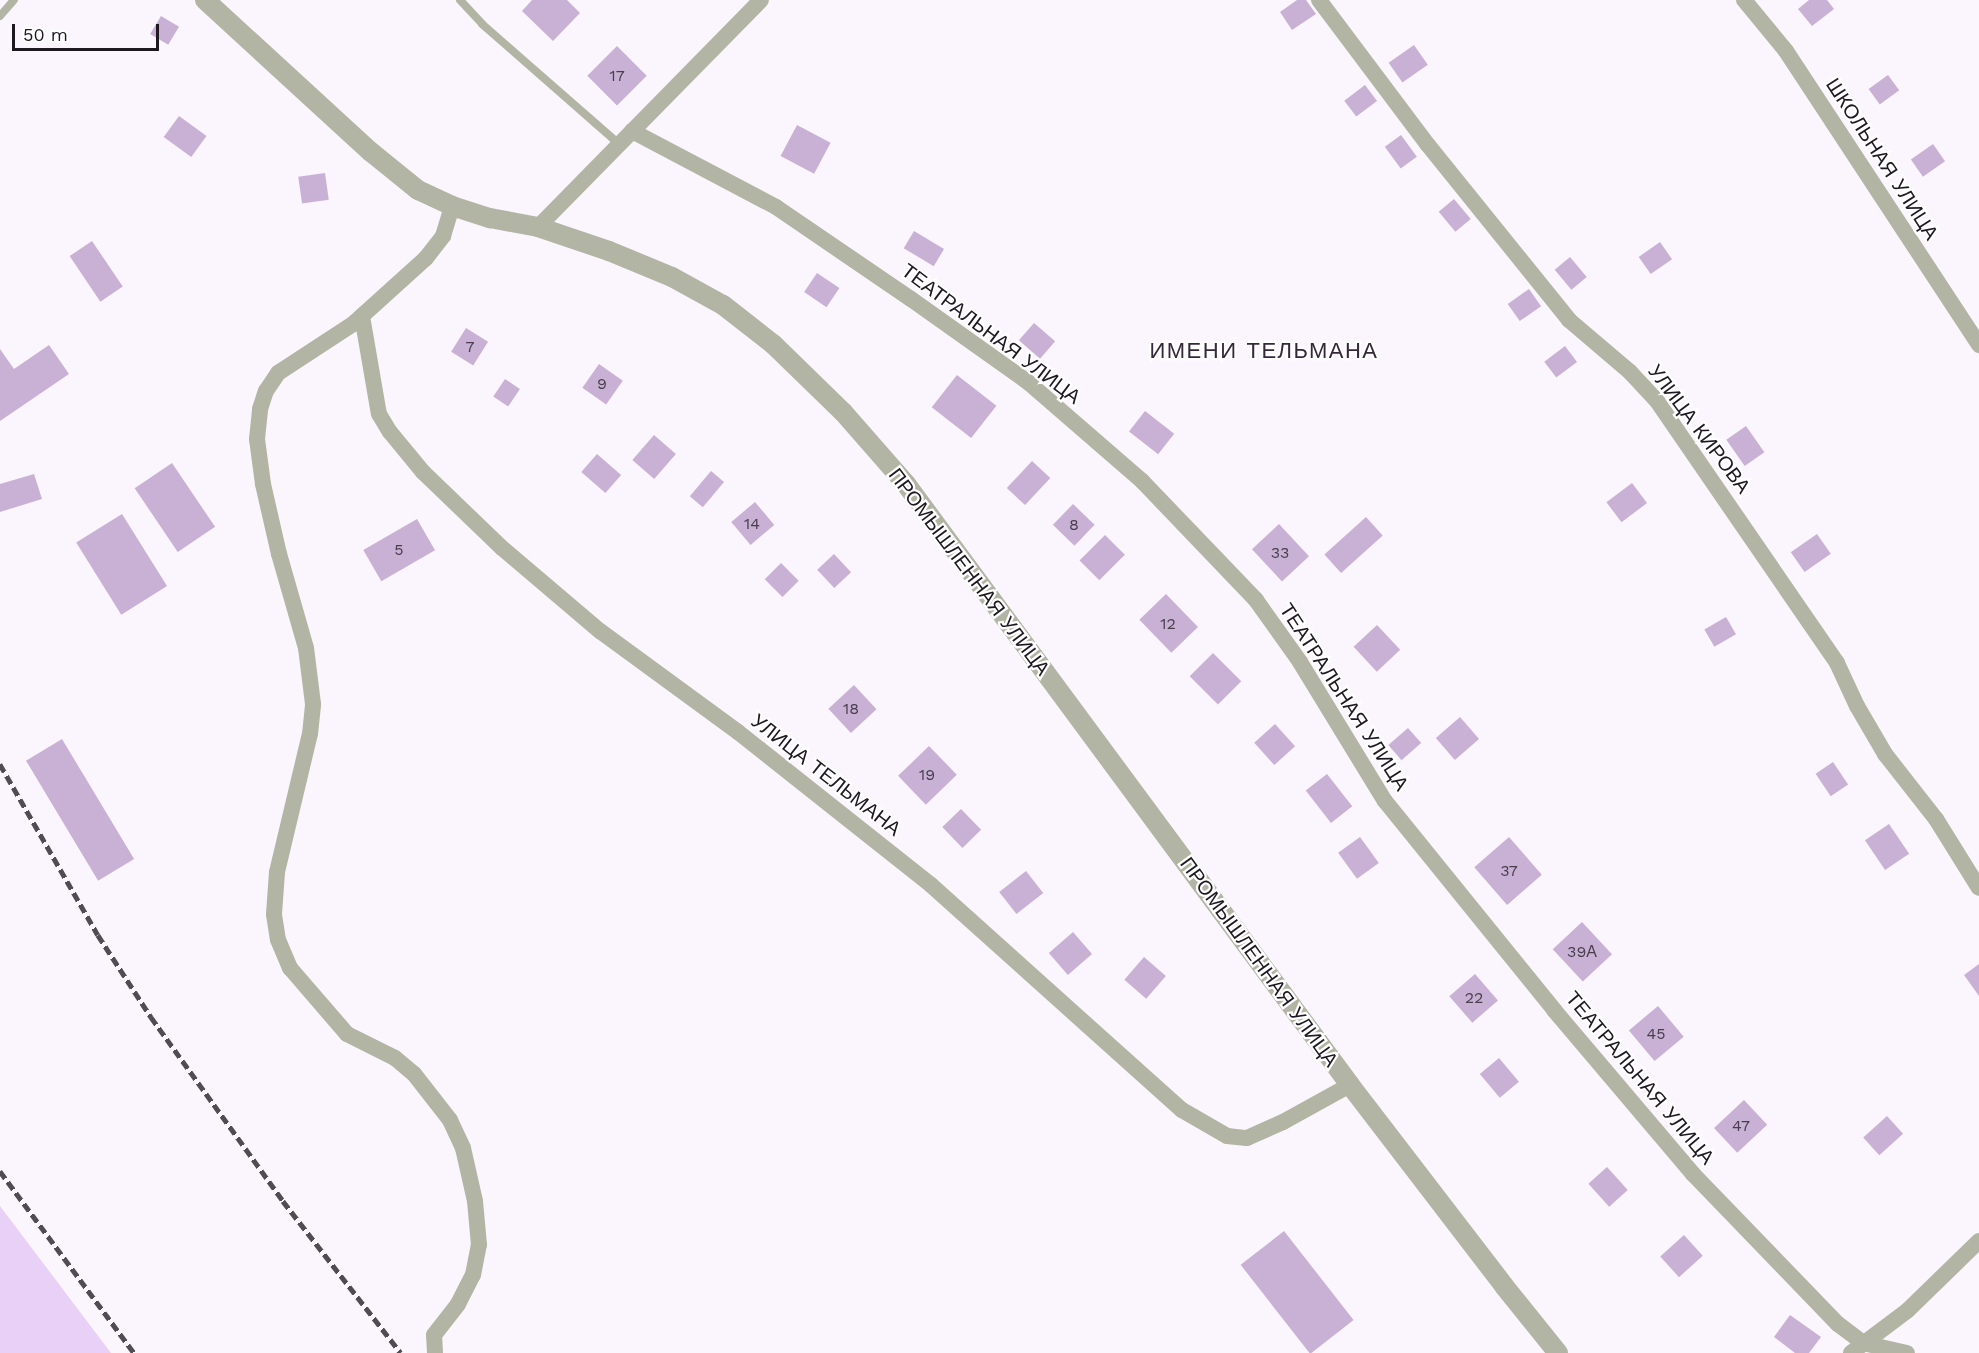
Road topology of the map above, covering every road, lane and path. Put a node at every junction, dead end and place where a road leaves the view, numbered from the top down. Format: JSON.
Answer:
{"nodes":[{"id":1,"x":14,"y":0,"type":"edge"},
{"id":2,"x":205,"y":0,"type":"edge"},
{"id":3,"x":460,"y":0,"type":"edge"},
{"id":4,"x":761,"y":0,"type":"edge"},
{"id":5,"x":1319,"y":0,"type":"edge"},
{"id":6,"x":1744,"y":0,"type":"edge"},
{"id":7,"x":0,"y":16,"type":"edge"},
{"id":8,"x":632,"y":131,"type":"junction"},
{"id":9,"x":619,"y":144,"type":"junction"},
{"id":10,"x":452,"y":206,"type":"junction"},
{"id":11,"x":538,"y":227,"type":"junction"},
{"id":12,"x":362,"y":316,"type":"junction"},
{"id":13,"x":1979,"y":345,"type":"edge"},
{"id":14,"x":1979,"y":888,"type":"edge"},
{"id":15,"x":1350,"y":1085,"type":"junction"},
{"id":16,"x":1979,"y":1240,"type":"edge"},
{"id":17,"x":1857,"y":1348,"type":"edge"},
{"id":18,"x":435,"y":1353,"type":"edge"},
{"id":19,"x":1558,"y":1353,"type":"edge"},
{"id":20,"x":1908,"y":1353,"type":"edge"}],
"edges":[{"from":1,"to":7,"type":"lane"},
{"from":2,"to":10,"type":"street","name":"ПРОМЫШЛЕННАЯ УЛИЦА"},
{"from":3,"to":9,"type":"lane"},
{"from":4,"to":8,"type":"street"},
{"from":5,"to":14,"type":"street","name":"УЛИЦА КИРОВА"},
{"from":6,"to":13,"type":"street","name":"ШКОЛЬНАЯ УЛИЦА"},
{"from":8,"to":9,"type":"street"},
{"from":8,"to":17,"type":"street","name":"ТЕАТРАЛЬНАЯ УЛИЦА"},
{"from":9,"to":11,"type":"street"},
{"from":10,"to":11,"type":"street","name":"ПРОМЫШЛЕННАЯ УЛИЦА"},
{"from":10,"to":12,"type":"street"},
{"from":11,"to":15,"type":"street","name":"ПРОМЫШЛЕННАЯ УЛИЦА"},
{"from":12,"to":15,"type":"street","name":"УЛИЦА ТЕЛЬМАНА"},
{"from":12,"to":18,"type":"street"},
{"from":15,"to":19,"type":"street","name":"ПРОМЫШЛЕННАЯ УЛИЦА"},
{"from":16,"to":17,"type":"street"},
{"from":17,"to":20,"type":"street","name":"ТЕАТРАЛЬНАЯ УЛИЦА"}]}
